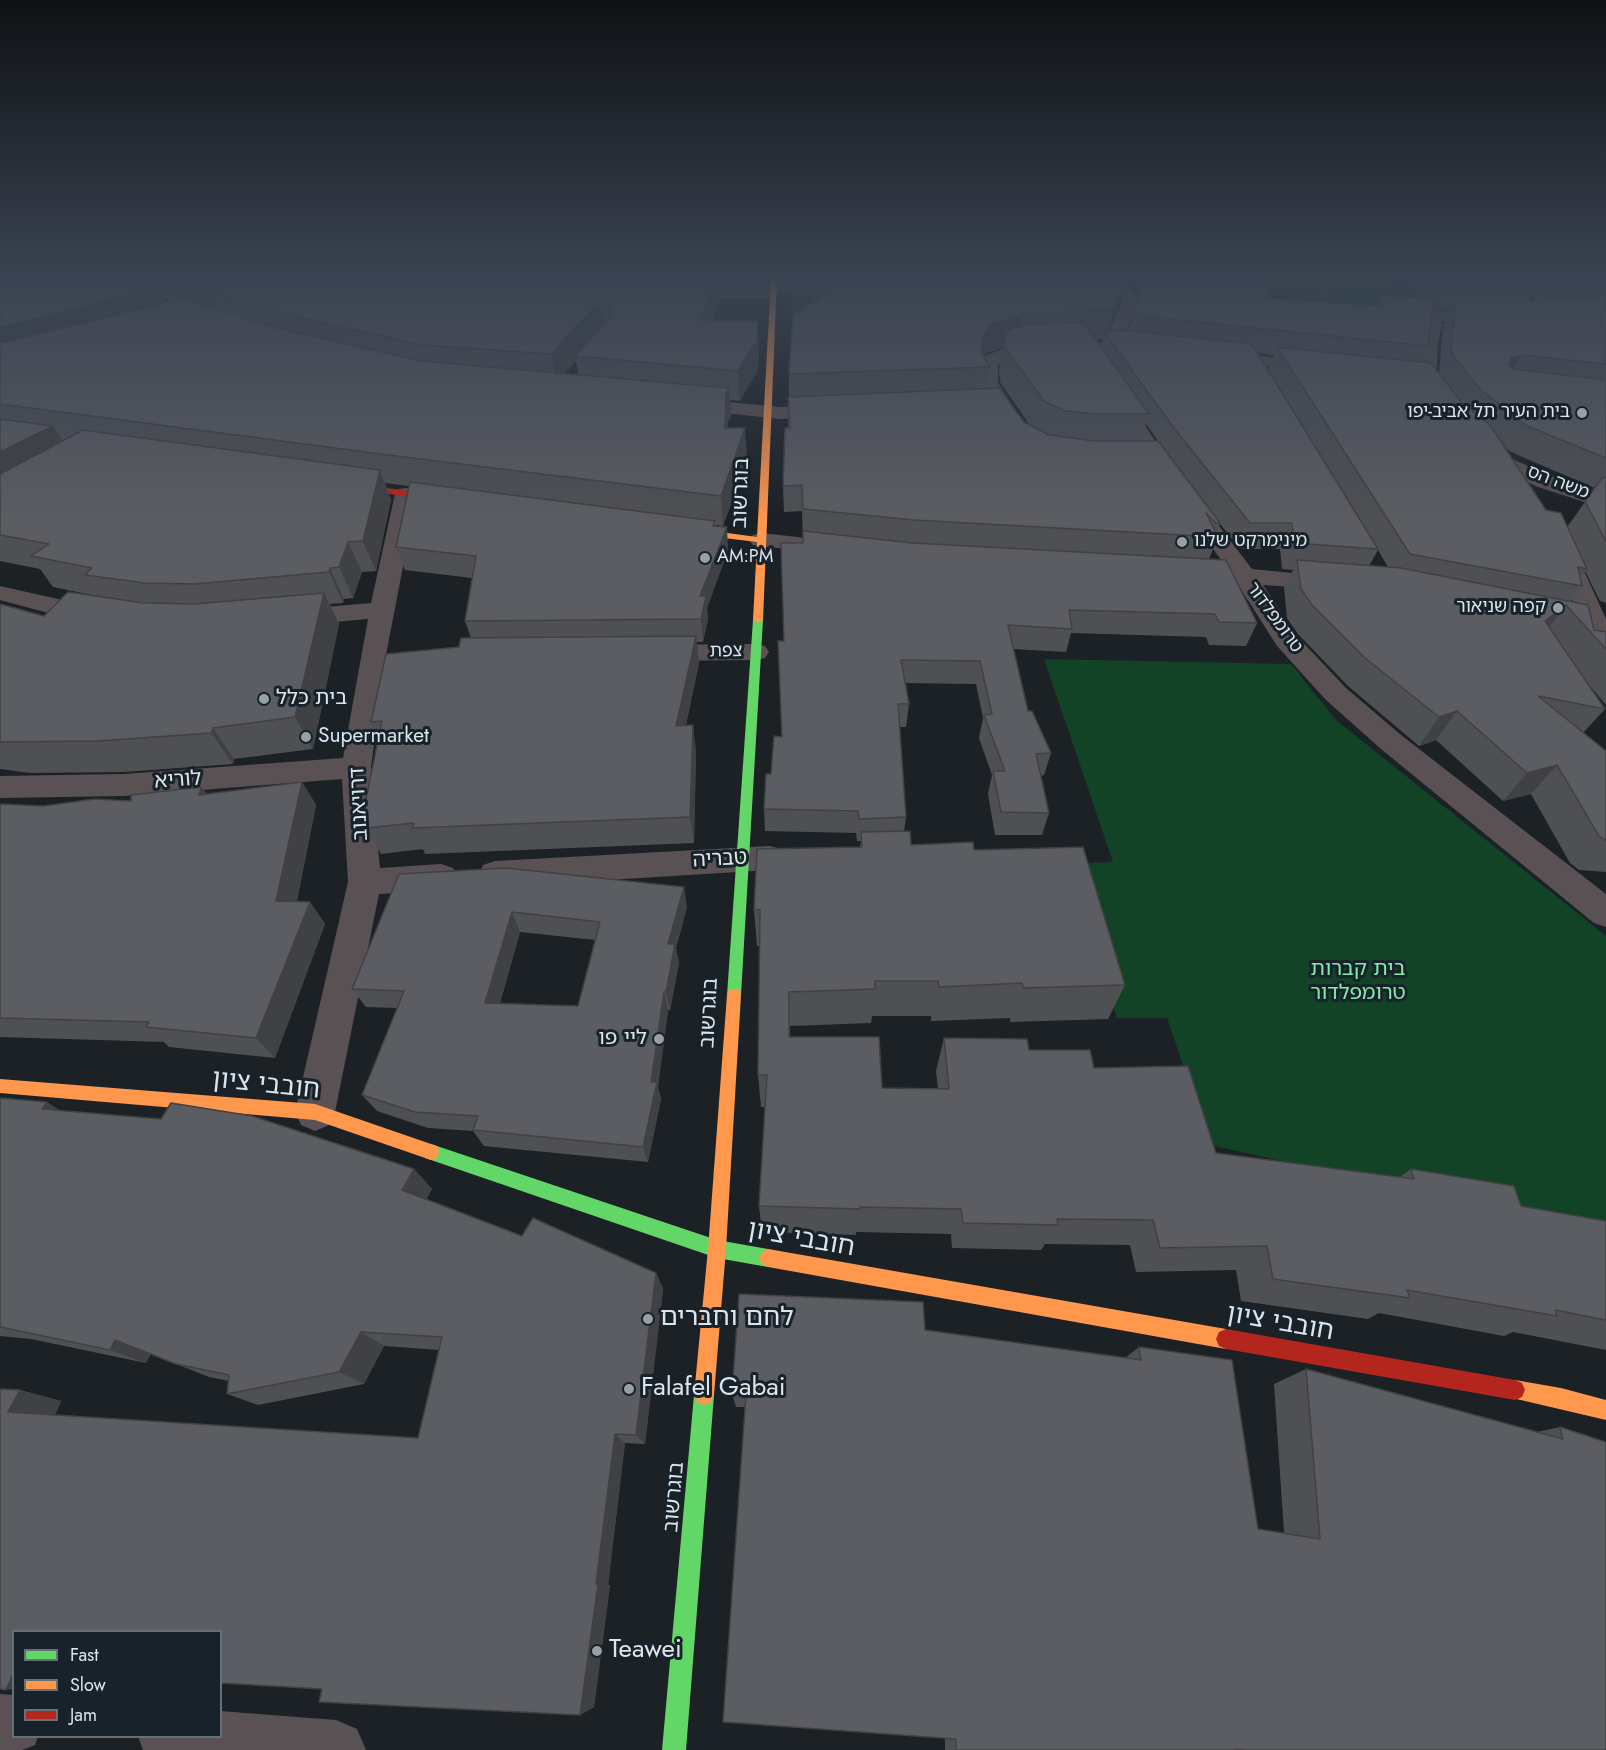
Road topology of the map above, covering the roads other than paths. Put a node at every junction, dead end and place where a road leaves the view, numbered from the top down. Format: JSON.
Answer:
{"nodes":[{"id":1,"x":1084,"y":359,"type":"edge"},
{"id":2,"x":1250,"y":359,"type":"edge"},
{"id":3,"x":769,"y":360,"type":"edge"},
{"id":4,"x":992,"y":360,"type":"edge"},
{"id":5,"x":1255,"y":360,"type":"edge"},
{"id":6,"x":1425,"y":360,"type":"edge"},
{"id":7,"x":1332,"y":369,"type":"edge"},
{"id":8,"x":1262,"y":380,"type":"edge"},
{"id":9,"x":670,"y":402,"type":"edge"},
{"id":10,"x":1001,"y":404,"type":"junction"},
{"id":11,"x":978,"y":405,"type":"edge"},
{"id":12,"x":850,"y":410,"type":"edge"},
{"id":13,"x":766,"y":412,"type":"junction"},
{"id":14,"x":1452,"y":413,"type":"edge"},
{"id":15,"x":1028,"y":442,"type":"edge"},
{"id":16,"x":323,"y":482,"type":"edge"},
{"id":17,"x":406,"y":494,"type":"junction"},
{"id":18,"x":1606,"y":501,"type":"edge"},
{"id":19,"x":465,"y":502,"type":"edge"},
{"id":20,"x":1535,"y":502,"type":"edge"},
{"id":21,"x":666,"y":528,"type":"edge"},
{"id":22,"x":1554,"y":531,"type":"edge"},
{"id":23,"x":761,"y":540,"type":"junction"},
{"id":24,"x":854,"y":550,"type":"edge"},
{"id":25,"x":1211,"y":573,"type":"edge"},
{"id":26,"x":1245,"y":576,"type":"junction"},
{"id":27,"x":1361,"y":585,"type":"edge"},
{"id":28,"x":0,"y":593,"type":"edge"},
{"id":29,"x":382,"y":610,"type":"junction"},
{"id":30,"x":1531,"y":616,"type":"edge"},
{"id":31,"x":118,"y":618,"type":"edge"},
{"id":32,"x":269,"y":620,"type":"edge"},
{"id":33,"x":1602,"y":631,"type":"edge"},
{"id":34,"x":756,"y":651,"type":"junction"},
{"id":35,"x":624,"y":653,"type":"edge"},
{"id":36,"x":356,"y":767,"type":"junction"},
{"id":37,"x":0,"y":787,"type":"edge"},
{"id":38,"x":802,"y":857,"type":"edge"},
{"id":39,"x":741,"y":859,"type":"junction"},
{"id":40,"x":365,"y":882,"type":"junction"},
{"id":41,"x":1606,"y":913,"type":"edge"},
{"id":42,"x":0,"y":1086,"type":"edge"},
{"id":43,"x":315,"y":1112,"type":"junction"},
{"id":44,"x":717,"y":1249,"type":"junction"},
{"id":45,"x":1606,"y":1410,"type":"edge"},
{"id":46,"x":180,"y":1738,"type":"edge"},
{"id":47,"x":336,"y":1750,"type":"edge"},
{"id":48,"x":674,"y":1750,"type":"edge"}],
"edges":[{"from":1,"to":26,"type":"street","name":"טרומפלדור"},
{"from":2,"to":8,"type":"street"},
{"from":3,"to":13,"type":"street","name":"בוגרשוב"},
{"from":4,"to":10,"type":"street"},
{"from":5,"to":7,"type":"street"},
{"from":6,"to":14,"type":"street"},
{"from":9,"to":13,"type":"street"},
{"from":10,"to":11,"type":"street"},
{"from":10,"to":15,"type":"street"},
{"from":12,"to":13,"type":"street"},
{"from":13,"to":23,"type":"street","name":"בוגרשוב"},
{"from":16,"to":17,"type":"street"},
{"from":17,"to":19,"type":"street"},
{"from":17,"to":29,"type":"street","name":"דרויאנוב"},
{"from":18,"to":20,"type":"street","name":"משה הס"},
{"from":21,"to":23,"type":"street"},
{"from":22,"to":33,"type":"street"},
{"from":23,"to":24,"type":"street"},
{"from":23,"to":34,"type":"street","name":"בוגרשוב"},
{"from":25,"to":26,"type":"street"},
{"from":26,"to":27,"type":"street"},
{"from":26,"to":41,"type":"street","name":"טרומפלדור"},
{"from":28,"to":31,"type":"street"},
{"from":29,"to":32,"type":"street"},
{"from":29,"to":36,"type":"street","name":"דרויאנוב"},
{"from":30,"to":33,"type":"street"},
{"from":34,"to":35,"type":"street","name":"צפת"},
{"from":34,"to":39,"type":"street","name":"בוגרשוב"},
{"from":36,"to":37,"type":"street","name":"לוריא"},
{"from":36,"to":40,"type":"street","name":"דרויאנוב"},
{"from":38,"to":39,"type":"street","name":"טבריה"},
{"from":39,"to":40,"type":"street","name":"טבריה"},
{"from":39,"to":44,"type":"street","name":"בוגרשוב"},
{"from":40,"to":43,"type":"street","name":"דרויאנוב"},
{"from":42,"to":43,"type":"street","name":"חובבי ציון"},
{"from":43,"to":44,"type":"street","name":"חובבי ציון"},
{"from":44,"to":45,"type":"street","name":"חובבי ציון"},
{"from":44,"to":48,"type":"street","name":"בוגרשוב"},
{"from":46,"to":47,"type":"street"}]}
